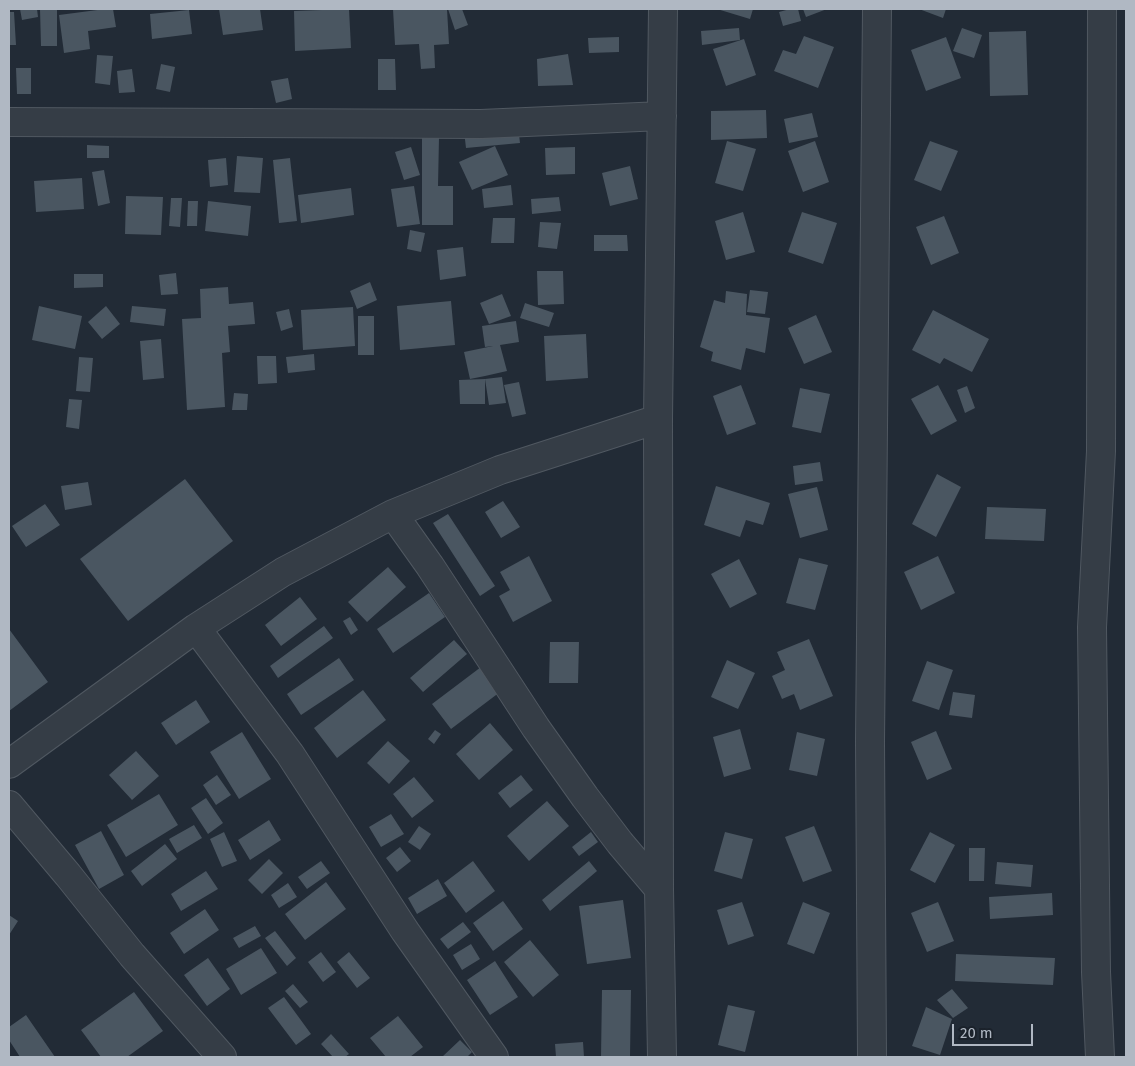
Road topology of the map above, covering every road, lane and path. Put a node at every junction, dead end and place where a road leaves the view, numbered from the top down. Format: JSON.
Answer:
{"nodes":[{"id":1,"x":663,"y":9,"type":"edge"},
{"id":2,"x":877,"y":9,"type":"edge"},
{"id":3,"x":1102,"y":9,"type":"edge"},
{"id":4,"x":662,"y":116,"type":"junction"},
{"id":5,"x":9,"y":122,"type":"edge"},
{"id":6,"x":658,"y":419,"type":"junction"},
{"id":7,"x":393,"y":514,"type":"junction"},
{"id":8,"x":196,"y":628,"type":"junction"},
{"id":9,"x":9,"y":764,"type":"edge"},
{"id":10,"x":9,"y":805,"type":"edge"},
{"id":11,"x":659,"y":889,"type":"junction"},
{"id":12,"x":222,"y":1057,"type":"edge"},
{"id":13,"x":494,"y":1057,"type":"edge"},
{"id":14,"x":662,"y":1057,"type":"edge"},
{"id":15,"x":872,"y":1057,"type":"edge"},
{"id":16,"x":1100,"y":1057,"type":"edge"}],
"edges":[{"from":1,"to":4,"type":"street"},
{"from":2,"to":15,"type":"street"},
{"from":3,"to":16,"type":"street"},
{"from":4,"to":5,"type":"street"},
{"from":4,"to":6,"type":"street"},
{"from":6,"to":7,"type":"street"},
{"from":6,"to":11,"type":"street"},
{"from":7,"to":8,"type":"street"},
{"from":7,"to":11,"type":"street"},
{"from":8,"to":9,"type":"street"},
{"from":8,"to":13,"type":"street"},
{"from":10,"to":12,"type":"street"},
{"from":11,"to":14,"type":"street"}]}
